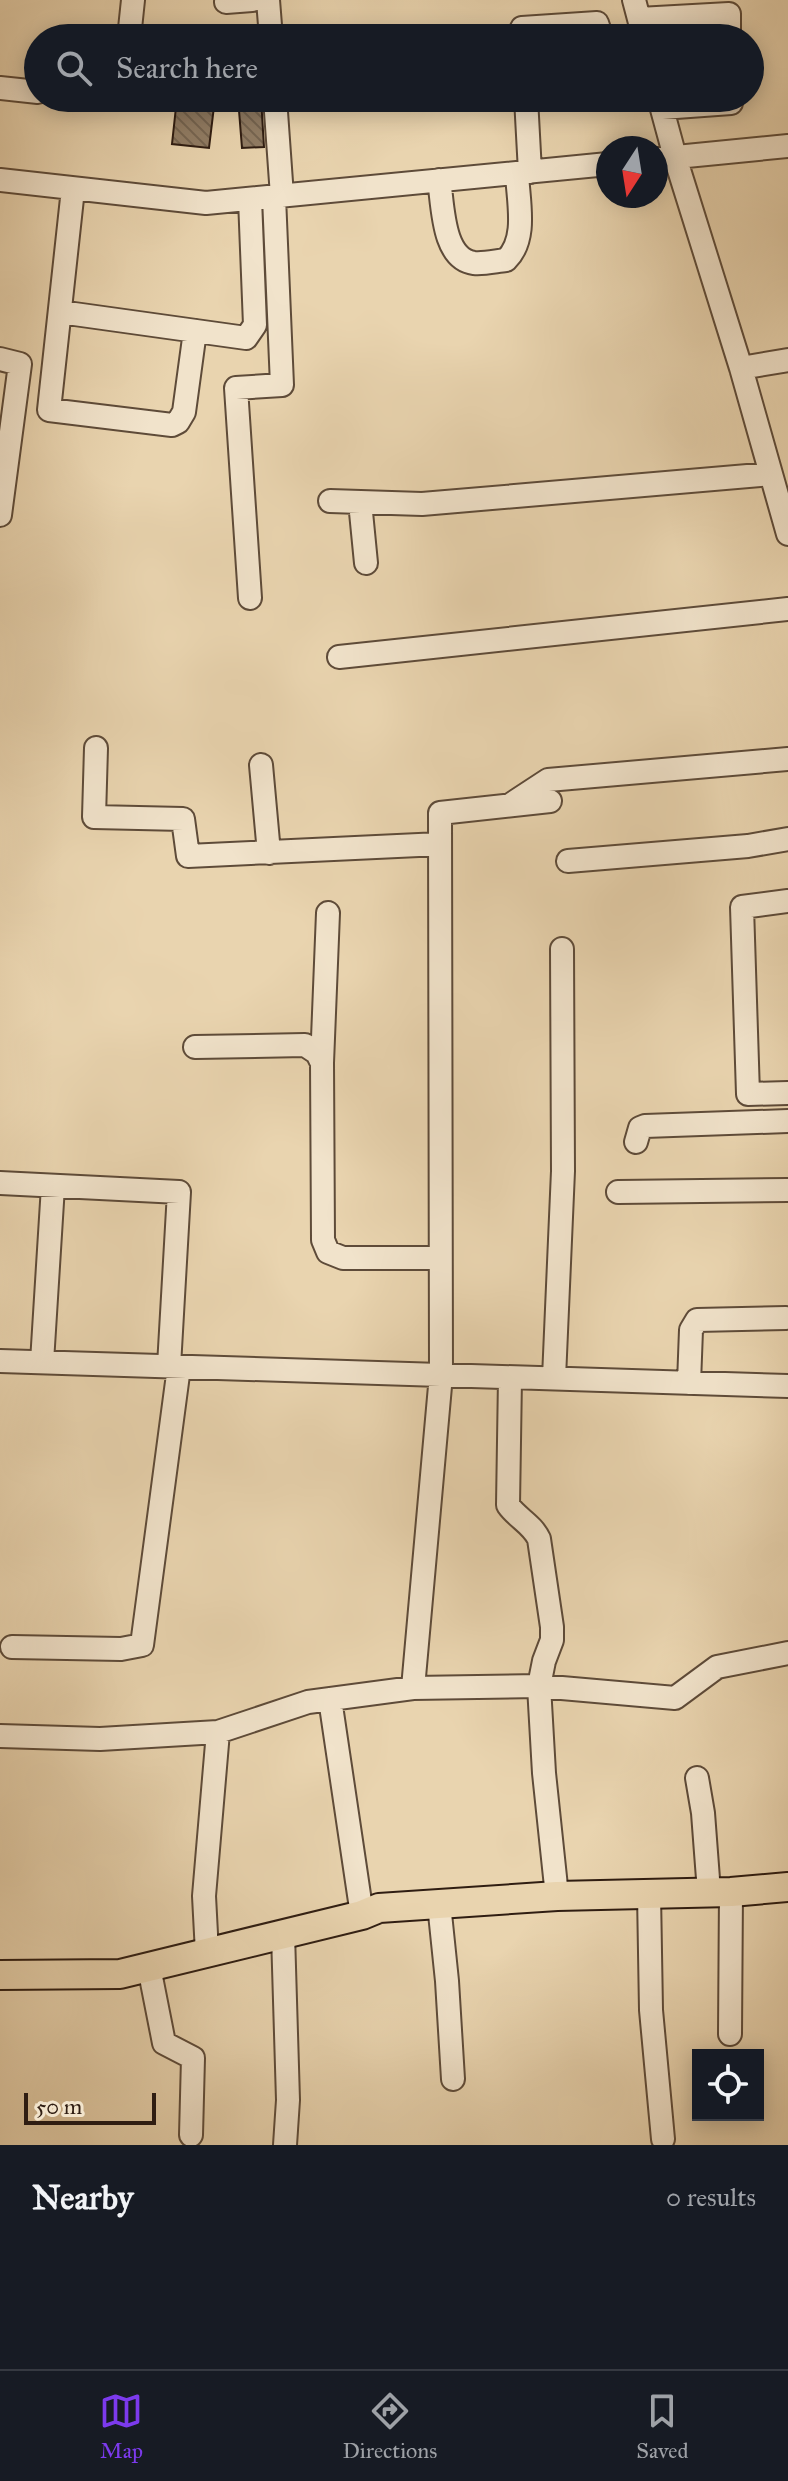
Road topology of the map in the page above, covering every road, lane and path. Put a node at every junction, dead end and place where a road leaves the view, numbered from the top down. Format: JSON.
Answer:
{"nodes":[{"id":1,"x":133,"y":0,"type":"edge"},
{"id":2,"x":252,"y":0,"type":"edge"},
{"id":3,"x":268,"y":0,"type":"edge"},
{"id":4,"x":226,"y":2,"type":"dead end"},
{"id":5,"x":639,"y":19,"type":"edge"},
{"id":6,"x":130,"y":24,"type":"edge"},
{"id":7,"x":270,"y":24,"type":"edge"},
{"id":8,"x":729,"y":24,"type":"edge"},
{"id":9,"x":0,"y":88,"type":"edge"},
{"id":10,"x":24,"y":91,"type":"edge"},
{"id":11,"x":275,"y":112,"type":"edge"},
{"id":12,"x":525,"y":112,"type":"edge"},
{"id":13,"x":662,"y":112,"type":"edge"},
{"id":14,"x":664,"y":136,"type":"edge"},
{"id":15,"x":788,"y":146,"type":"edge"},
{"id":16,"x":668,"y":158,"type":"edge"},
{"id":17,"x":668,"y":164,"type":"edge"},
{"id":18,"x":596,"y":165,"type":"edge"},
{"id":19,"x":523,"y":172,"type":"junction"},
{"id":20,"x":0,"y":180,"type":"edge"},
{"id":21,"x":439,"y":180,"type":"junction"},
{"id":22,"x":73,"y":189,"type":"junction"},
{"id":23,"x":278,"y":196,"type":"junction"},
{"id":24,"x":250,"y":199,"type":"junction"},
{"id":25,"x":60,"y":312,"type":"junction"},
{"id":26,"x":195,"y":331,"type":"junction"},
{"id":27,"x":0,"y":359,"type":"edge"},
{"id":28,"x":788,"y":360,"type":"edge"},
{"id":29,"x":741,"y":368,"type":"junction"},
{"id":30,"x":771,"y":474,"type":"junction"},
{"id":31,"x":330,"y":501,"type":"dead end"},
{"id":32,"x":360,"y":502,"type":"junction"},
{"id":33,"x":0,"y":515,"type":"edge"},
{"id":34,"x":788,"y":534,"type":"edge"},
{"id":35,"x":366,"y":563,"type":"dead end"},
{"id":36,"x":250,"y":598,"type":"dead end"},
{"id":37,"x":788,"y":609,"type":"edge"},
{"id":38,"x":339,"y":657,"type":"dead end"},
{"id":39,"x":96,"y":748,"type":"dead end"},
{"id":40,"x":788,"y":759,"type":"edge"},
{"id":41,"x":261,"y":765,"type":"dead end"},
{"id":42,"x":550,"y":801,"type":"dead end"},
{"id":43,"x":508,"y":806,"type":"junction"},
{"id":44,"x":788,"y":839,"type":"edge"},
{"id":45,"x":440,"y":844,"type":"junction"},
{"id":46,"x":269,"y":853,"type":"junction"},
{"id":47,"x":568,"y":861,"type":"dead end"},
{"id":48,"x":788,"y":901,"type":"edge"},
{"id":49,"x":328,"y":913,"type":"dead end"},
{"id":50,"x":562,"y":949,"type":"dead end"},
{"id":51,"x":195,"y":1047,"type":"dead end"},
{"id":52,"x":322,"y":1063,"type":"junction"},
{"id":53,"x":788,"y":1093,"type":"edge"},
{"id":54,"x":788,"y":1121,"type":"edge"},
{"id":55,"x":636,"y":1142,"type":"dead end"},
{"id":56,"x":0,"y":1183,"type":"edge"},
{"id":57,"x":53,"y":1186,"type":"junction"},
{"id":58,"x":788,"y":1190,"type":"edge"},
{"id":59,"x":618,"y":1192,"type":"dead end"},
{"id":60,"x":440,"y":1258,"type":"junction"},
{"id":61,"x":786,"y":1318,"type":"edge"},
{"id":62,"x":0,"y":1361,"type":"edge"},
{"id":63,"x":42,"y":1362,"type":"junction"},
{"id":64,"x":174,"y":1366,"type":"junction"},
{"id":65,"x":441,"y":1375,"type":"junction"},
{"id":66,"x":510,"y":1378,"type":"junction"},
{"id":67,"x":554,"y":1378,"type":"junction"},
{"id":68,"x":689,"y":1383,"type":"junction"},
{"id":69,"x":788,"y":1386,"type":"edge"},
{"id":70,"x":12,"y":1647,"type":"dead end"},
{"id":71,"x":788,"y":1653,"type":"edge"},
{"id":72,"x":539,"y":1686,"type":"junction"},
{"id":73,"x":413,"y":1688,"type":"junction"},
{"id":74,"x":330,"y":1699,"type":"junction"},
{"id":75,"x":218,"y":1732,"type":"junction"},
{"id":76,"x":0,"y":1736,"type":"edge"},
{"id":77,"x":697,"y":1778,"type":"dead end"},
{"id":78,"x":788,"y":1887,"type":"edge"},
{"id":79,"x":720,"y":1892,"type":"junction"},
{"id":80,"x":649,"y":1894,"type":"junction"},
{"id":81,"x":557,"y":1896,"type":"junction"},
{"id":82,"x":439,"y":1904,"type":"junction"},
{"id":83,"x":362,"y":1915,"type":"junction"},
{"id":84,"x":283,"y":1934,"type":"junction"},
{"id":85,"x":207,"y":1953,"type":"junction"},
{"id":86,"x":149,"y":1967,"type":"junction"},
{"id":87,"x":0,"y":1975,"type":"edge"},
{"id":88,"x":730,"y":2034,"type":"dead end"},
{"id":89,"x":453,"y":2079,"type":"dead end"},
{"id":90,"x":191,"y":2135,"type":"dead end"},
{"id":91,"x":663,"y":2139,"type":"dead end"},
{"id":92,"x":285,"y":2145,"type":"edge"}],
"edges":[{"from":1,"to":6,"type":"street"},
{"from":2,"to":4,"type":"street"},
{"from":3,"to":7,"type":"street"},
{"from":5,"to":8,"type":"street"},
{"from":9,"to":10,"type":"street"},
{"from":11,"to":23,"type":"street"},
{"from":12,"to":19,"type":"street"},
{"from":13,"to":14,"type":"street"},
{"from":15,"to":16,"type":"street"},
{"from":17,"to":29,"type":"street"},
{"from":18,"to":19,"type":"street"},
{"from":19,"to":21,"type":"street"},
{"from":19,"to":21,"type":"street"},
{"from":20,"to":22,"type":"street"},
{"from":21,"to":23,"type":"street"},
{"from":22,"to":24,"type":"street"},
{"from":22,"to":25,"type":"street"},
{"from":23,"to":24,"type":"street"},
{"from":23,"to":36,"type":"street"},
{"from":24,"to":26,"type":"street"},
{"from":25,"to":26,"type":"street"},
{"from":25,"to":26,"type":"street"},
{"from":27,"to":33,"type":"street"},
{"from":28,"to":29,"type":"street"},
{"from":29,"to":30,"type":"street"},
{"from":30,"to":32,"type":"street"},
{"from":30,"to":34,"type":"street"},
{"from":31,"to":32,"type":"street"},
{"from":32,"to":35,"type":"street"},
{"from":37,"to":38,"type":"street"},
{"from":39,"to":46,"type":"street"},
{"from":40,"to":43,"type":"street"},
{"from":41,"to":46,"type":"street"},
{"from":42,"to":43,"type":"street"},
{"from":43,"to":45,"type":"street"},
{"from":44,"to":47,"type":"street"},
{"from":45,"to":46,"type":"street"},
{"from":45,"to":60,"type":"street"},
{"from":48,"to":53,"type":"street"},
{"from":49,"to":52,"type":"street"},
{"from":50,"to":67,"type":"street"},
{"from":51,"to":52,"type":"street"},
{"from":52,"to":60,"type":"street"},
{"from":54,"to":55,"type":"street"},
{"from":56,"to":57,"type":"street"},
{"from":57,"to":63,"type":"street"},
{"from":57,"to":64,"type":"street"},
{"from":58,"to":59,"type":"street"},
{"from":60,"to":65,"type":"street"},
{"from":61,"to":68,"type":"street"},
{"from":62,"to":63,"type":"street"},
{"from":63,"to":64,"type":"street"},
{"from":64,"to":65,"type":"street"},
{"from":64,"to":70,"type":"street"},
{"from":65,"to":66,"type":"street"},
{"from":65,"to":73,"type":"street"},
{"from":66,"to":67,"type":"street"},
{"from":66,"to":72,"type":"street"},
{"from":67,"to":68,"type":"street"},
{"from":68,"to":69,"type":"street"},
{"from":71,"to":72,"type":"street"},
{"from":72,"to":73,"type":"street"},
{"from":72,"to":81,"type":"street"},
{"from":73,"to":74,"type":"street"},
{"from":74,"to":75,"type":"street"},
{"from":74,"to":83,"type":"street"},
{"from":75,"to":76,"type":"street"},
{"from":75,"to":85,"type":"street"},
{"from":77,"to":79,"type":"street"},
{"from":78,"to":79,"type":"main road"},
{"from":79,"to":80,"type":"main road"},
{"from":79,"to":88,"type":"street"},
{"from":80,"to":81,"type":"main road"},
{"from":80,"to":91,"type":"street"},
{"from":81,"to":82,"type":"main road"},
{"from":82,"to":83,"type":"main road"},
{"from":82,"to":89,"type":"street"},
{"from":83,"to":84,"type":"main road"},
{"from":84,"to":85,"type":"main road"},
{"from":84,"to":92,"type":"street"},
{"from":85,"to":86,"type":"main road"},
{"from":86,"to":87,"type":"main road"},
{"from":86,"to":90,"type":"street"}]}
